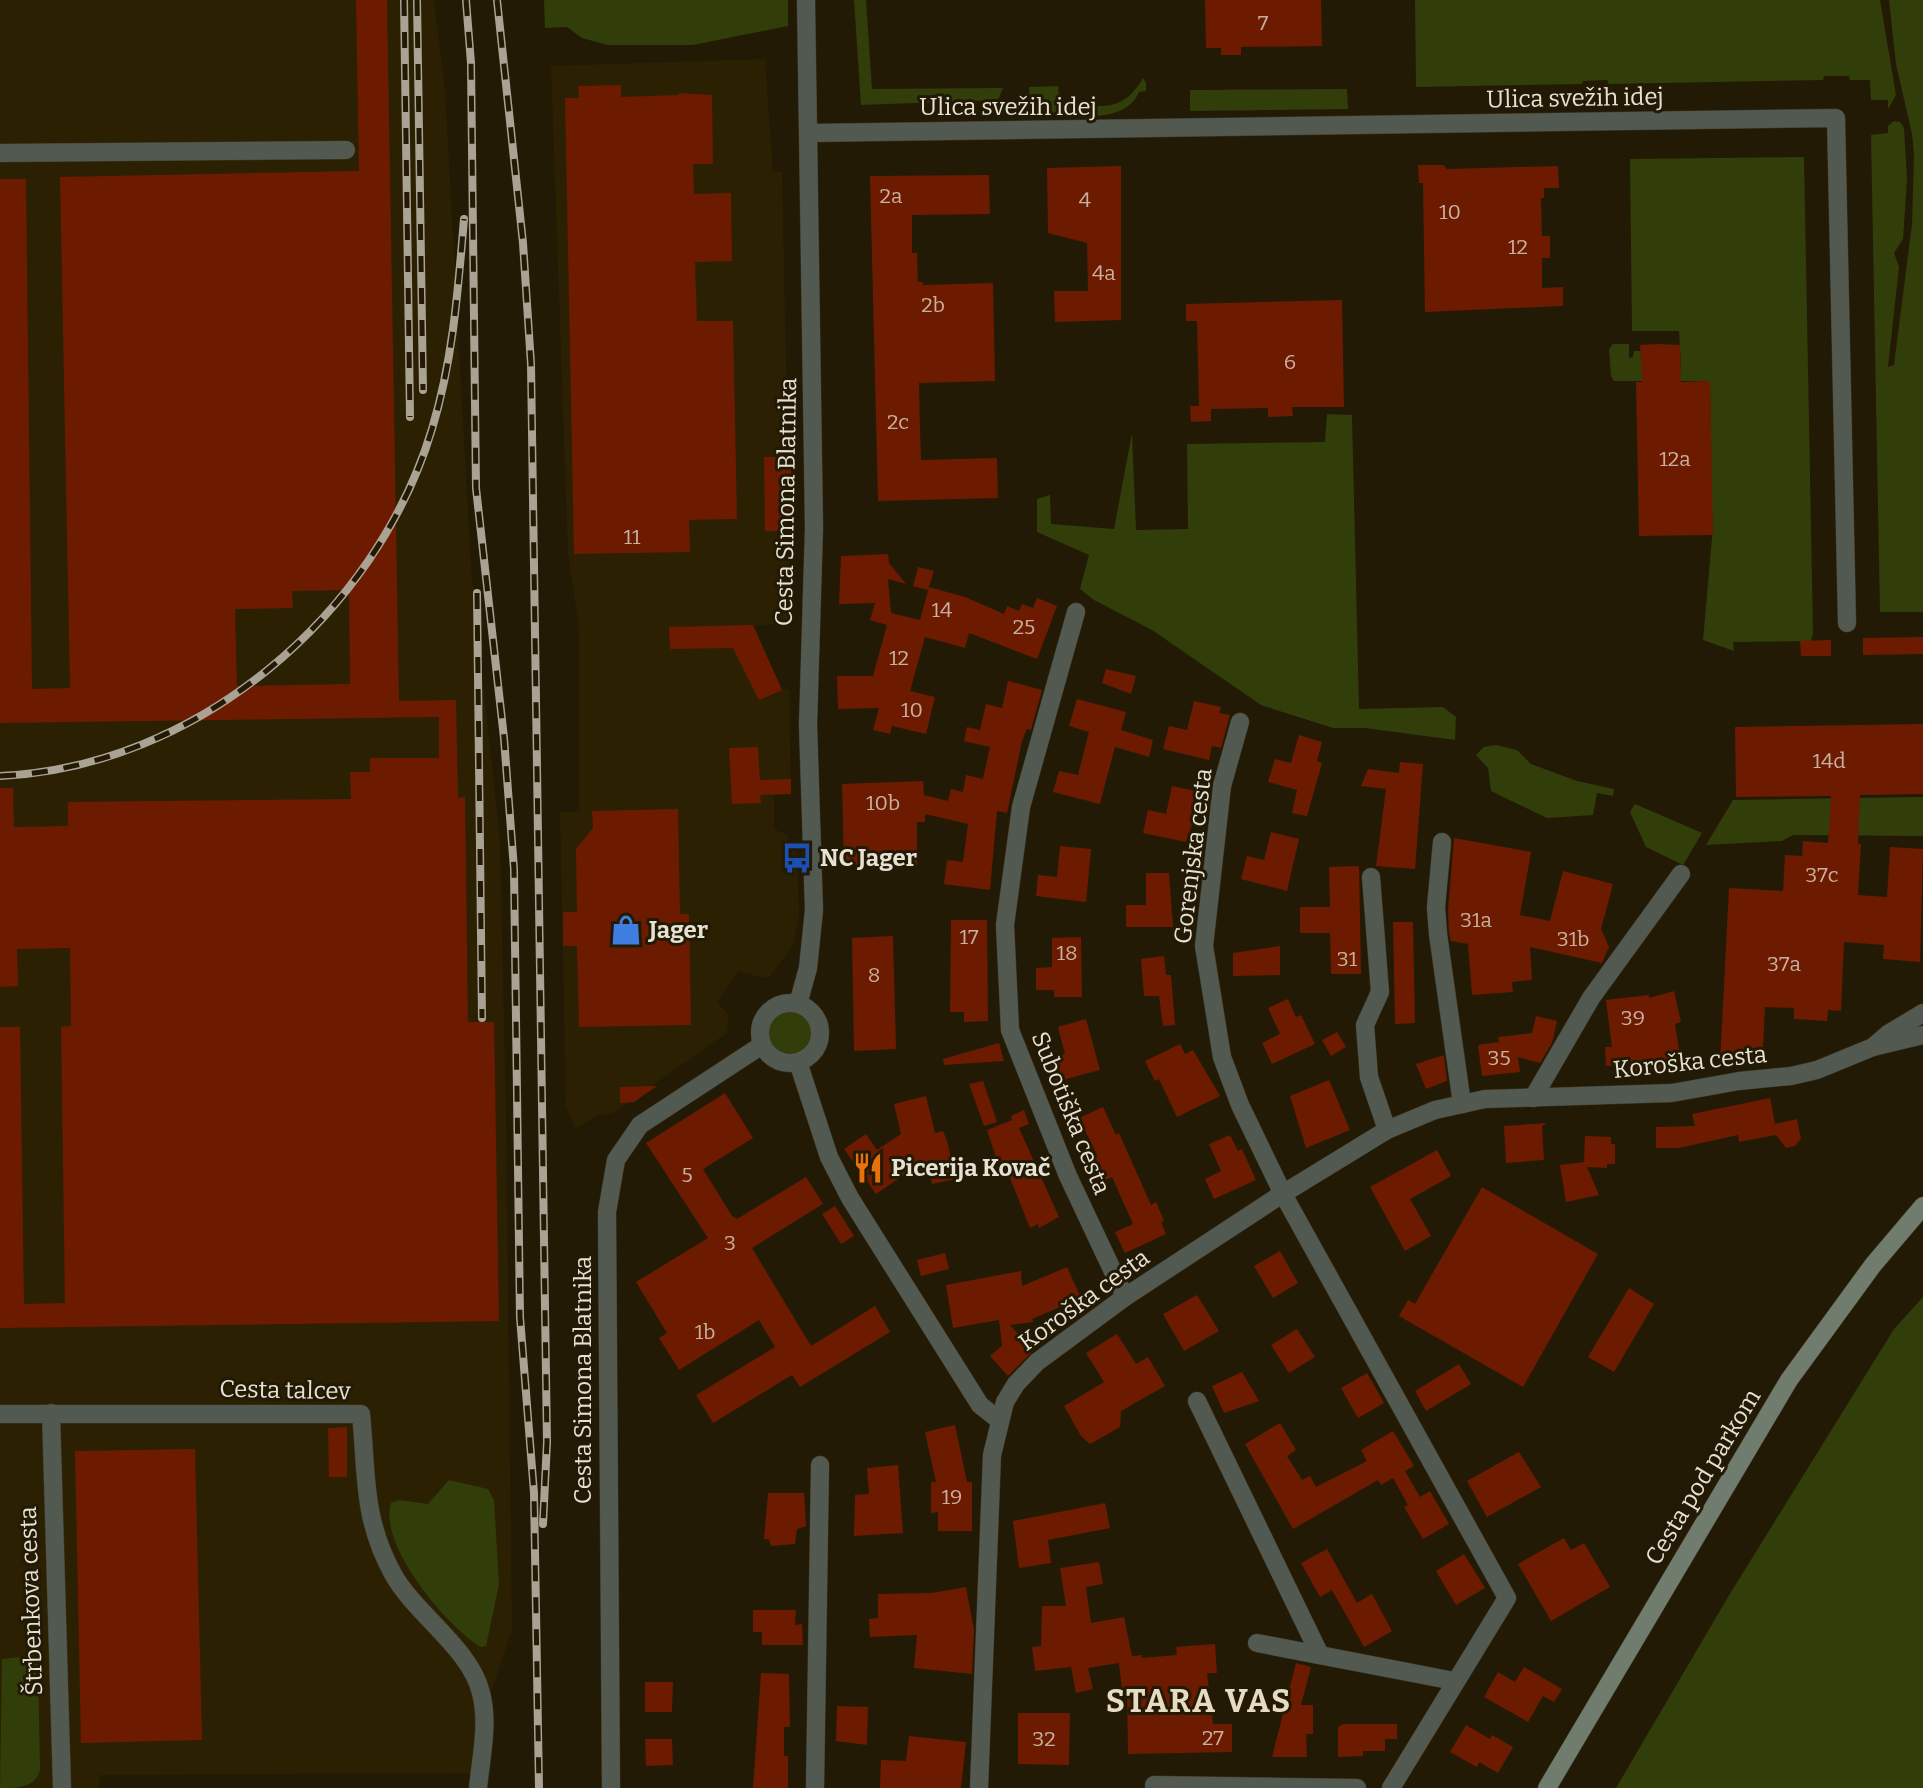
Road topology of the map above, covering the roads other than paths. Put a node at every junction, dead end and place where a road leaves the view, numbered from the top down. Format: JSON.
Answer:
{"nodes":[{"id":1,"x":806,"y":0,"type":"edge"},
{"id":2,"x":810,"y":133,"type":"junction"},
{"id":3,"x":346,"y":150,"type":"dead end"},
{"id":4,"x":0,"y":153,"type":"edge"},
{"id":5,"x":1076,"y":612,"type":"dead end"},
{"id":6,"x":1847,"y":623,"type":"dead end"},
{"id":7,"x":1240,"y":722,"type":"dead end"},
{"id":8,"x":1442,"y":842,"type":"dead end"},
{"id":9,"x":1681,"y":874,"type":"dead end"},
{"id":10,"x":1371,"y":877,"type":"dead end"},
{"id":11,"x":798,"y":1004,"type":"junction"},
{"id":12,"x":1923,"y":1013,"type":"edge"},
{"id":13,"x":1923,"y":1035,"type":"edge"},
{"id":14,"x":762,"y":1045,"type":"junction"},
{"id":15,"x":1873,"y":1047,"type":"junction"},
{"id":16,"x":798,"y":1062,"type":"junction"},
{"id":17,"x":1533,"y":1098,"type":"junction"},
{"id":18,"x":1462,"y":1104,"type":"junction"},
{"id":19,"x":1387,"y":1130,"type":"junction"},
{"id":20,"x":1283,"y":1194,"type":"junction"},
{"id":21,"x":1923,"y":1206,"type":"edge"},
{"id":22,"x":1125,"y":1297,"type":"junction"},
{"id":23,"x":1197,"y":1401,"type":"dead end"},
{"id":24,"x":51,"y":1413,"type":"junction"},
{"id":25,"x":0,"y":1414,"type":"edge"},
{"id":26,"x":999,"y":1420,"type":"junction"},
{"id":27,"x":820,"y":1465,"type":"dead end"},
{"id":28,"x":1257,"y":1643,"type":"dead end"},
{"id":29,"x":1319,"y":1653,"type":"junction"},
{"id":30,"x":1454,"y":1681,"type":"junction"},
{"id":31,"x":1154,"y":1785,"type":"dead end"},
{"id":32,"x":62,"y":1788,"type":"edge"},
{"id":33,"x":478,"y":1788,"type":"edge"},
{"id":34,"x":611,"y":1788,"type":"edge"},
{"id":35,"x":816,"y":1788,"type":"edge"},
{"id":36,"x":979,"y":1788,"type":"edge"},
{"id":37,"x":1357,"y":1788,"type":"edge"},
{"id":38,"x":1391,"y":1788,"type":"edge"},
{"id":39,"x":1547,"y":1788,"type":"edge"}],
"edges":[{"from":1,"to":2,"type":"street","name":"Cesta Simona Blatnika"},
{"from":2,"to":6,"type":"street","name":"Ulica svežih idej"},
{"from":2,"to":11,"type":"street","name":"Cesta Simona Blatnika"},
{"from":3,"to":4,"type":"street"},
{"from":5,"to":22,"type":"street","name":"Subotiška cesta"},
{"from":7,"to":20,"type":"street","name":"Gorenjska cesta"},
{"from":8,"to":18,"type":"street"},
{"from":9,"to":17,"type":"street"},
{"from":10,"to":19,"type":"street"},
{"from":11,"to":14,"type":"street"},
{"from":11,"to":16,"type":"street"},
{"from":12,"to":15,"type":"street"},
{"from":13,"to":15,"type":"street"},
{"from":14,"to":16,"type":"street"},
{"from":14,"to":34,"type":"street","name":"Cesta Simona Blatnika"},
{"from":15,"to":17,"type":"street","name":"Koroška cesta"},
{"from":16,"to":26,"type":"street"},
{"from":17,"to":18,"type":"street","name":"Koroška cesta"},
{"from":18,"to":19,"type":"street","name":"Koroška cesta"},
{"from":19,"to":20,"type":"street","name":"Koroška cesta"},
{"from":20,"to":22,"type":"street","name":"Koroška cesta"},
{"from":20,"to":30,"type":"street"},
{"from":21,"to":39,"type":"main road","name":"Cesta pod parkom"},
{"from":22,"to":26,"type":"street","name":"Koroška cesta"},
{"from":23,"to":29,"type":"street"},
{"from":24,"to":25,"type":"street"},
{"from":24,"to":32,"type":"street","name":"Štrbenkova cesta"},
{"from":24,"to":33,"type":"street","name":"Cesta talcev"},
{"from":26,"to":36,"type":"street","name":"Koroška cesta"},
{"from":27,"to":35,"type":"street"},
{"from":28,"to":29,"type":"street"},
{"from":29,"to":30,"type":"street"},
{"from":30,"to":38,"type":"street"},
{"from":31,"to":37,"type":"street"}]}
